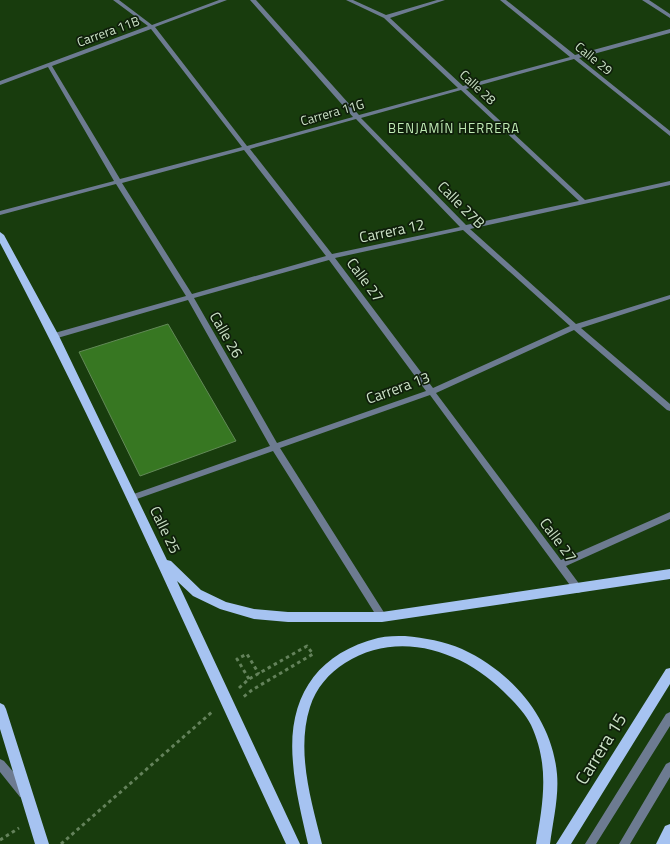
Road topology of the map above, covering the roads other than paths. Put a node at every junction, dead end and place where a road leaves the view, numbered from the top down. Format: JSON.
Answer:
{"nodes":[{"id":1,"x":116,"y":0,"type":"edge"},
{"id":2,"x":224,"y":0,"type":"edge"},
{"id":3,"x":253,"y":0,"type":"edge"},
{"id":4,"x":349,"y":0,"type":"edge"},
{"id":5,"x":442,"y":0,"type":"edge"},
{"id":6,"x":503,"y":0,"type":"edge"},
{"id":7,"x":646,"y":0,"type":"edge"},
{"id":8,"x":670,"y":16,"type":"edge"},
{"id":9,"x":386,"y":17,"type":"junction"},
{"id":10,"x":152,"y":27,"type":"junction"},
{"id":11,"x":670,"y":31,"type":"edge"},
{"id":12,"x":575,"y":56,"type":"junction"},
{"id":13,"x":49,"y":64,"type":"junction"},
{"id":14,"x":0,"y":83,"type":"edge"},
{"id":15,"x":462,"y":87,"type":"junction"},
{"id":16,"x":357,"y":117,"type":"junction"},
{"id":17,"x":670,"y":134,"type":"edge"},
{"id":18,"x":246,"y":148,"type":"junction"},
{"id":19,"x":118,"y":182,"type":"junction"},
{"id":20,"x":670,"y":183,"type":"edge"},
{"id":21,"x":584,"y":202,"type":"junction"},
{"id":22,"x":0,"y":213,"type":"edge"},
{"id":23,"x":465,"y":228,"type":"junction"},
{"id":24,"x":0,"y":235,"type":"edge"},
{"id":25,"x":330,"y":258,"type":"junction"},
{"id":26,"x":190,"y":297,"type":"junction"},
{"id":27,"x":670,"y":297,"type":"edge"},
{"id":28,"x":575,"y":327,"type":"junction"},
{"id":29,"x":54,"y":336,"type":"junction"},
{"id":30,"x":431,"y":392,"type":"junction"},
{"id":31,"x":670,"y":408,"type":"edge"},
{"id":32,"x":275,"y":447,"type":"junction"},
{"id":33,"x":131,"y":498,"type":"junction"},
{"id":34,"x":670,"y":515,"type":"edge"},
{"id":35,"x":162,"y":560,"type":"junction"},
{"id":36,"x":560,"y":565,"type":"junction"},
{"id":37,"x":670,"y":574,"type":"edge"},
{"id":38,"x":578,"y":588,"type":"junction"},
{"id":39,"x":382,"y":617,"type":"junction"},
{"id":40,"x":670,"y":673,"type":"edge"},
{"id":41,"x":0,"y":709,"type":"edge"},
{"id":42,"x":670,"y":717,"type":"edge"},
{"id":43,"x":0,"y":764,"type":"edge"},
{"id":44,"x":670,"y":767,"type":"edge"},
{"id":45,"x":28,"y":798,"type":"junction"},
{"id":46,"x":670,"y":831,"type":"edge"},
{"id":47,"x":42,"y":844,"type":"edge"},
{"id":48,"x":293,"y":844,"type":"edge"},
{"id":49,"x":315,"y":844,"type":"edge"},
{"id":50,"x":543,"y":844,"type":"edge"},
{"id":51,"x":563,"y":844,"type":"edge"},
{"id":52,"x":590,"y":844,"type":"edge"},
{"id":53,"x":624,"y":844,"type":"edge"},
{"id":54,"x":663,"y":844,"type":"edge"}],
"edges":[{"from":1,"to":10,"type":"street","name":"Calle 27"},
{"from":2,"to":10,"type":"street","name":"Carrera 11B"},
{"from":3,"to":16,"type":"street","name":"Calle 27B"},
{"from":4,"to":9,"type":"street","name":"Calle 28"},
{"from":5,"to":9,"type":"street"},
{"from":6,"to":12,"type":"street","name":"Calle 29"},
{"from":7,"to":8,"type":"street"},
{"from":9,"to":15,"type":"street","name":"Calle 28"},
{"from":10,"to":13,"type":"street","name":"Carrera 11B"},
{"from":10,"to":18,"type":"street","name":"Calle 27"},
{"from":11,"to":12,"type":"street","name":"Carrera 11G"},
{"from":12,"to":15,"type":"street","name":"Carrera 11G"},
{"from":12,"to":17,"type":"street","name":"Calle 29"},
{"from":13,"to":14,"type":"street","name":"Carrera 11B"},
{"from":13,"to":19,"type":"street","name":"Calle 26"},
{"from":15,"to":16,"type":"street","name":"Carrera 11G"},
{"from":15,"to":21,"type":"street","name":"Calle 28"},
{"from":16,"to":18,"type":"street","name":"Carrera 11G"},
{"from":16,"to":23,"type":"street","name":"Calle 27B"},
{"from":18,"to":19,"type":"street","name":"Carrera 11G"},
{"from":18,"to":25,"type":"street","name":"Calle 27"},
{"from":19,"to":22,"type":"street","name":"Carrera 11G"},
{"from":19,"to":26,"type":"street","name":"Calle 26"},
{"from":20,"to":21,"type":"street","name":"Carrera 12"},
{"from":21,"to":23,"type":"street","name":"Carrera 12"},
{"from":23,"to":25,"type":"street","name":"Carrera 12"},
{"from":23,"to":28,"type":"street","name":"Calle 27B"},
{"from":24,"to":29,"type":"main road","name":"Calle 25"},
{"from":25,"to":26,"type":"street","name":"Carrera 12"},
{"from":25,"to":30,"type":"street","name":"Calle 27"},
{"from":26,"to":29,"type":"street","name":"Carrera 12"},
{"from":26,"to":32,"type":"street","name":"Calle 26"},
{"from":27,"to":28,"type":"street","name":"Carrera 13"},
{"from":28,"to":30,"type":"street","name":"Carrera 13"},
{"from":28,"to":31,"type":"street","name":"Calle 27B"},
{"from":29,"to":33,"type":"main road","name":"Calle 25"},
{"from":30,"to":32,"type":"street","name":"Carrera 13"},
{"from":30,"to":36,"type":"street","name":"Calle 27"},
{"from":32,"to":33,"type":"street","name":"Carrera 13"},
{"from":32,"to":39,"type":"street","name":"Calle 26"},
{"from":33,"to":35,"type":"main road","name":"Calle 25"},
{"from":34,"to":36,"type":"street"},
{"from":35,"to":39,"type":"main road"},
{"from":35,"to":48,"type":"main road","name":"Calle 25"},
{"from":36,"to":38,"type":"street","name":"Calle 27"},
{"from":37,"to":38,"type":"main road"},
{"from":38,"to":39,"type":"main road"},
{"from":40,"to":51,"type":"main road","name":"Carrera 15"},
{"from":41,"to":45,"type":"main road"},
{"from":42,"to":52,"type":"street"},
{"from":43,"to":45,"type":"street"},
{"from":44,"to":53,"type":"street"},
{"from":45,"to":47,"type":"main road"},
{"from":46,"to":54,"type":"main road"},
{"from":49,"to":50,"type":"main road"}]}
